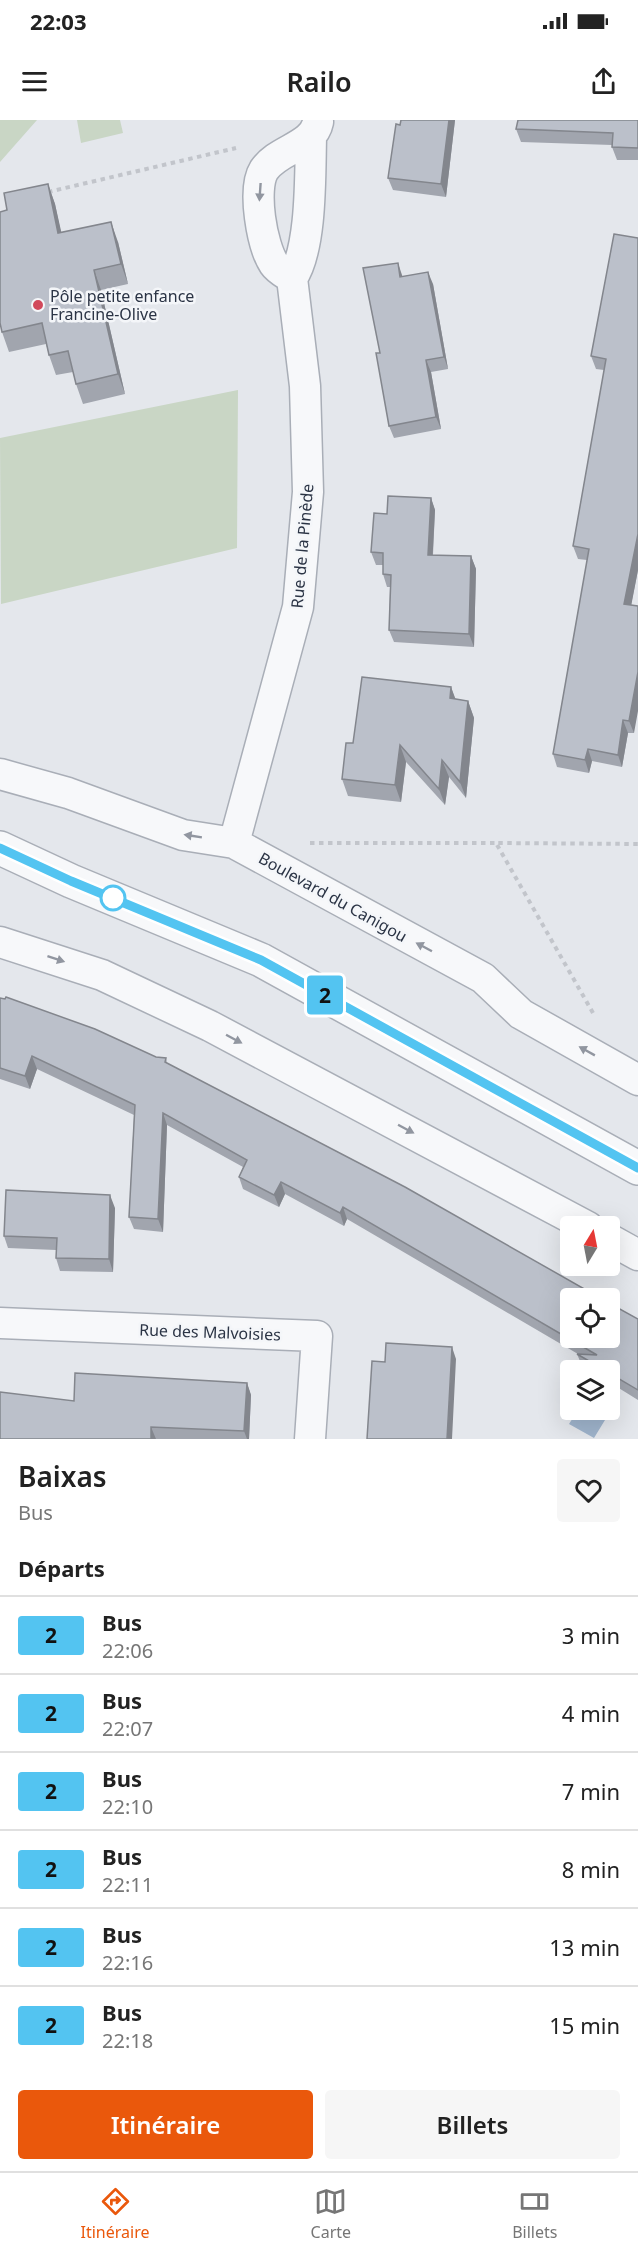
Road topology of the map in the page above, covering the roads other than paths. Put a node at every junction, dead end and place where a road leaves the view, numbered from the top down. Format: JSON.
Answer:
{"nodes":[{"id":1,"x":315,"y":129,"type":"edge"},
{"id":2,"x":292,"y":278,"type":"junction"},
{"id":3,"x":0,"y":774,"type":"edge"},
{"id":4,"x":234,"y":843,"type":"junction"},
{"id":5,"x":0,"y":848,"type":"edge"},
{"id":6,"x":0,"y":872,"type":"edge"},
{"id":7,"x":71,"y":881,"type":"junction"},
{"id":8,"x":0,"y":942,"type":"edge"},
{"id":9,"x":638,"y":1080,"type":"edge"},
{"id":10,"x":638,"y":1168,"type":"edge"},
{"id":11,"x":567,"y":1216,"type":"edge"},
{"id":12,"x":620,"y":1245,"type":"edge"},
{"id":13,"x":638,"y":1255,"type":"edge"},
{"id":14,"x":0,"y":1323,"type":"edge"},
{"id":15,"x":310,"y":1439,"type":"edge"}],
"edges":[{"from":1,"to":2,"type":"street","name":"Rue de la Pinède"},
{"from":1,"to":2,"type":"street","name":"Rue de la Pinède","one_way":true},
{"from":2,"to":4,"type":"street","name":"Rue de la Pinède"},
{"from":4,"to":3,"type":"street","name":"Boulevard du Canigou","one_way":true},
{"from":9,"to":4,"type":"street","name":"Boulevard du Canigou","one_way":true},
{"from":5,"to":7,"type":"street"},
{"from":6,"to":7,"type":"street"},
{"from":7,"to":10,"type":"street"},
{"from":8,"to":11,"type":"street","one_way":true},
{"from":12,"to":13,"type":"street"},
{"from":14,"to":15,"type":"street","name":"Rue des Malvoisies"}]}
